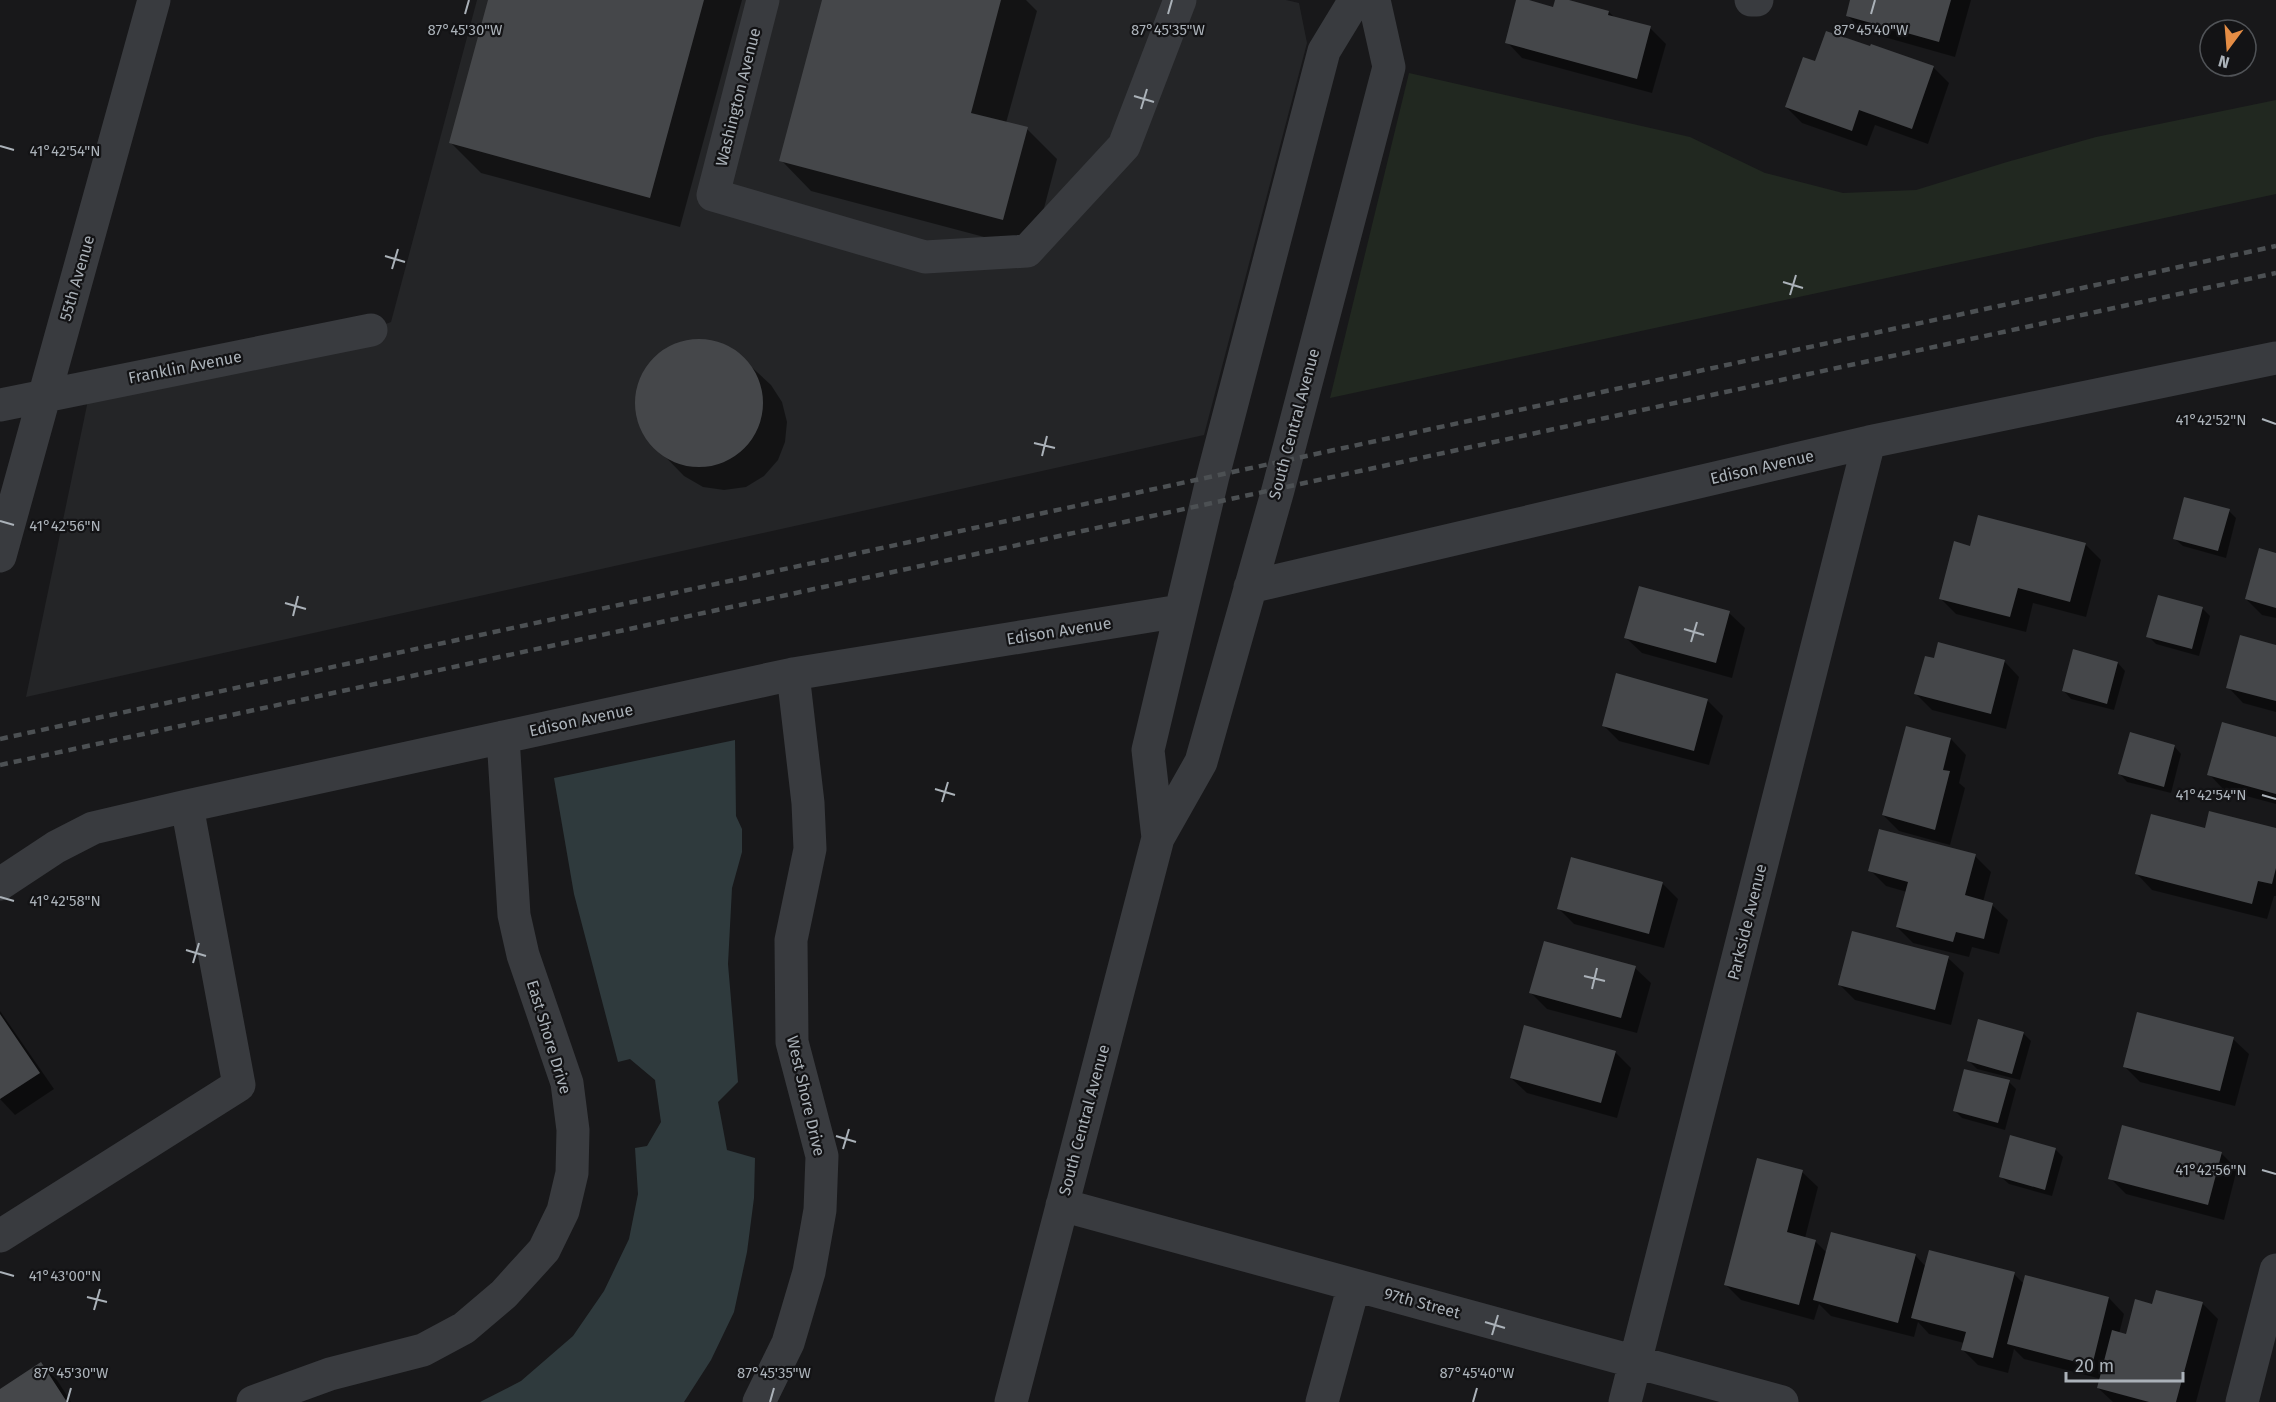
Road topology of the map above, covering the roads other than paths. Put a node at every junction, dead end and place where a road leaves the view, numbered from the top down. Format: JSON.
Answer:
{"nodes":[{"id":1,"x":154,"y":0,"type":"edge"},
{"id":2,"x":763,"y":0,"type":"edge"},
{"id":3,"x":1180,"y":0,"type":"edge"},
{"id":4,"x":1355,"y":0,"type":"edge"},
{"id":5,"x":1374,"y":0,"type":"edge"},
{"id":6,"x":1751,"y":0,"type":"edge"},
{"id":7,"x":1757,"y":0,"type":"edge"},
{"id":8,"x":370,"y":330,"type":"dead end"},
{"id":9,"x":2276,"y":358,"type":"edge"},
{"id":10,"x":44,"y":396,"type":"junction"},
{"id":11,"x":0,"y":405,"type":"edge"},
{"id":12,"x":1869,"y":442,"type":"junction"},
{"id":13,"x":0,"y":556,"type":"edge"},
{"id":14,"x":1250,"y":587,"type":"junction"},
{"id":15,"x":1180,"y":611,"type":"junction"},
{"id":16,"x":793,"y":674,"type":"junction"},
{"id":17,"x":503,"y":737,"type":"junction"},
{"id":18,"x":187,"y":806,"type":"junction"},
{"id":19,"x":1158,"y":838,"type":"junction"},
{"id":20,"x":0,"y":884,"type":"edge"},
{"id":21,"x":1062,"y":1205,"type":"junction"},
{"id":22,"x":0,"y":1236,"type":"edge"},
{"id":23,"x":2276,"y":1270,"type":"edge"},
{"id":24,"x":1354,"y":1285,"type":"junction"},
{"id":25,"x":1636,"y":1362,"type":"junction"},
{"id":26,"x":253,"y":1402,"type":"edge"},
{"id":27,"x":759,"y":1402,"type":"edge"},
{"id":28,"x":1011,"y":1402,"type":"edge"},
{"id":29,"x":1322,"y":1402,"type":"edge"},
{"id":30,"x":1625,"y":1402,"type":"edge"},
{"id":31,"x":1782,"y":1402,"type":"edge"},
{"id":32,"x":2242,"y":1402,"type":"edge"}],
"edges":[{"from":1,"to":10,"type":"street","name":"55th Avenue"},
{"from":2,"to":3,"type":"street","name":"Washington Avenue"},
{"from":4,"to":15,"type":"street","name":"South Central Avenue"},
{"from":5,"to":14,"type":"street","name":"South Central Avenue"},
{"from":6,"to":7,"type":"street"},
{"from":8,"to":10,"type":"street","name":"Franklin Avenue"},
{"from":9,"to":12,"type":"street","name":"Edison Avenue"},
{"from":10,"to":11,"type":"street","name":"Franklin Avenue"},
{"from":10,"to":13,"type":"street","name":"55th Avenue"},
{"from":12,"to":14,"type":"street","name":"Edison Avenue"},
{"from":12,"to":25,"type":"street","name":"Parkside Avenue"},
{"from":14,"to":19,"type":"street","name":"South Central Avenue"},
{"from":15,"to":16,"type":"street","name":"Edison Avenue"},
{"from":15,"to":19,"type":"street","name":"South Central Avenue"},
{"from":16,"to":17,"type":"street","name":"Edison Avenue"},
{"from":16,"to":27,"type":"street","name":"West Shore Drive"},
{"from":17,"to":18,"type":"street","name":"Edison Avenue"},
{"from":17,"to":26,"type":"street","name":"East Shore Drive"},
{"from":18,"to":20,"type":"street","name":"Edison Avenue"},
{"from":18,"to":22,"type":"street"},
{"from":19,"to":21,"type":"street","name":"South Central Avenue"},
{"from":21,"to":24,"type":"street","name":"97th Street"},
{"from":21,"to":28,"type":"street","name":"South Central Avenue"},
{"from":23,"to":32,"type":"street"},
{"from":24,"to":25,"type":"street","name":"97th Street"},
{"from":24,"to":29,"type":"street"},
{"from":25,"to":30,"type":"street","name":"Parkside Avenue"},
{"from":25,"to":31,"type":"street","name":"97th Street"}]}
